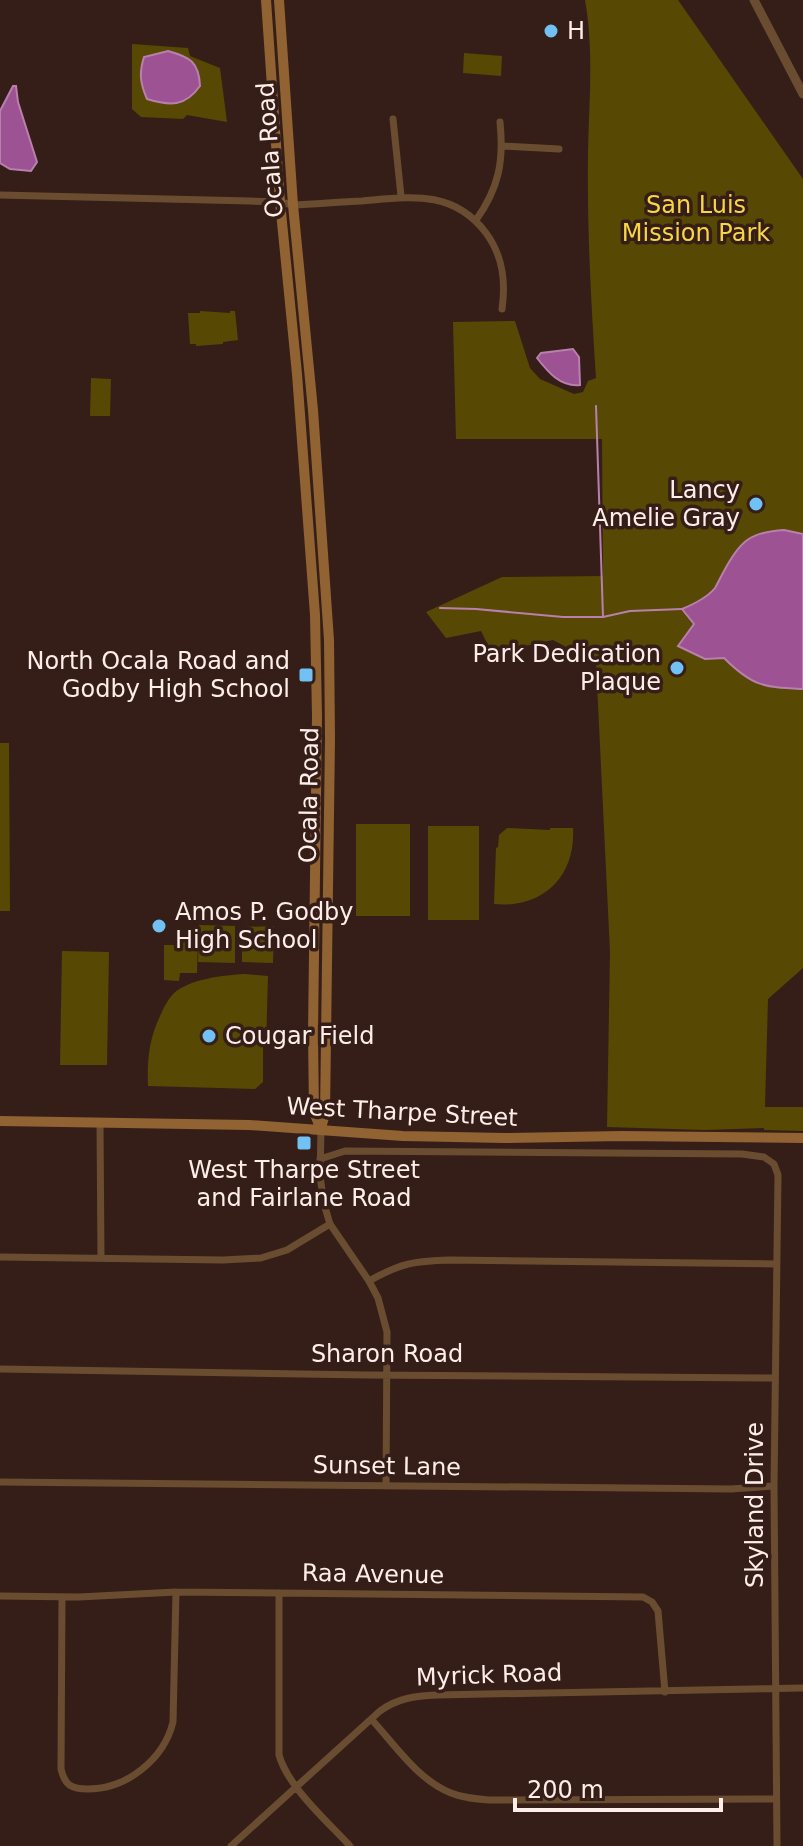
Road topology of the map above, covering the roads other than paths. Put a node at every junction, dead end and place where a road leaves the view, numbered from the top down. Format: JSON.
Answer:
{"nodes":[{"id":1,"x":266,"y":0,"type":"edge"},
{"id":2,"x":279,"y":0,"type":"edge"},
{"id":3,"x":754,"y":0,"type":"edge"},
{"id":4,"x":803,"y":94,"type":"edge"},
{"id":5,"x":273,"y":96,"type":"junction"},
{"id":6,"x":286,"y":97,"type":"junction"},
{"id":7,"x":393,"y":119,"type":"dead end"},
{"id":8,"x":500,"y":122,"type":"dead end"},
{"id":9,"x":502,"y":146,"type":"junction"},
{"id":10,"x":559,"y":149,"type":"dead end"},
{"id":11,"x":0,"y":195,"type":"edge"},
{"id":12,"x":401,"y":196,"type":"junction"},
{"id":13,"x":280,"y":202,"type":"junction"},
{"id":14,"x":293,"y":205,"type":"junction"},
{"id":15,"x":476,"y":220,"type":"junction"},
{"id":16,"x":502,"y":309,"type":"dead end"},
{"id":17,"x":302,"y":430,"type":"junction"},
{"id":18,"x":314,"y":430,"type":"junction"},
{"id":19,"x":322,"y":540,"type":"junction"},
{"id":20,"x":310,"y":547,"type":"junction"},
{"id":21,"x":323,"y":552,"type":"junction"},
{"id":22,"x":315,"y":634,"type":"junction"},
{"id":23,"x":329,"y":640,"type":"junction"},
{"id":24,"x":317,"y":738,"type":"junction"},
{"id":25,"x":330,"y":738,"type":"junction"},
{"id":26,"x":317,"y":755,"type":"junction"},
{"id":27,"x":330,"y":755,"type":"junction"},
{"id":28,"x":314,"y":985,"type":"junction"},
{"id":29,"x":327,"y":985,"type":"junction"},
{"id":30,"x":0,"y":1121,"type":"edge"},
{"id":31,"x":100,"y":1122,"type":"junction"},
{"id":32,"x":321,"y":1130,"type":"junction"},
{"id":33,"x":803,"y":1138,"type":"edge"},
{"id":34,"x":320,"y":1159,"type":"junction"},
{"id":35,"x":330,"y":1224,"type":"junction"},
{"id":36,"x":0,"y":1257,"type":"edge"},
{"id":37,"x":101,"y":1258,"type":"junction"},
{"id":38,"x":776,"y":1264,"type":"junction"},
{"id":39,"x":369,"y":1281,"type":"junction"},
{"id":40,"x":0,"y":1369,"type":"edge"},
{"id":41,"x":388,"y":1374,"type":"junction"},
{"id":42,"x":774,"y":1378,"type":"junction"},
{"id":43,"x":0,"y":1482,"type":"edge"},
{"id":44,"x":386,"y":1486,"type":"junction"},
{"id":45,"x":774,"y":1486,"type":"junction"},
{"id":46,"x":176,"y":1592,"type":"junction"},
{"id":47,"x":279,"y":1593,"type":"junction"},
{"id":48,"x":0,"y":1596,"type":"edge"},
{"id":49,"x":62,"y":1597,"type":"junction"},
{"id":50,"x":803,"y":1688,"type":"edge"},
{"id":51,"x":776,"y":1689,"type":"junction"},
{"id":52,"x":665,"y":1692,"type":"junction"},
{"id":53,"x":372,"y":1720,"type":"junction"},
{"id":54,"x":296,"y":1787,"type":"junction"},
{"id":55,"x":776,"y":1799,"type":"junction"},
{"id":56,"x":231,"y":1846,"type":"edge"},
{"id":57,"x":350,"y":1846,"type":"edge"},
{"id":58,"x":777,"y":1846,"type":"edge"}],
"edges":[{"from":1,"to":5,"type":"main road","name":"Ocala Road"},
{"from":2,"to":6,"type":"main road","name":"Ocala Road"},
{"from":3,"to":4,"type":"street"},
{"from":5,"to":6,"type":"main road"},
{"from":5,"to":13,"type":"main road","name":"Ocala Road"},
{"from":6,"to":14,"type":"main road","name":"Ocala Road"},
{"from":7,"to":12,"type":"street"},
{"from":8,"to":9,"type":"street"},
{"from":9,"to":10,"type":"street"},
{"from":9,"to":15,"type":"street"},
{"from":11,"to":13,"type":"street"},
{"from":12,"to":14,"type":"street"},
{"from":12,"to":15,"type":"street"},
{"from":13,"to":14,"type":"street"},
{"from":13,"to":17,"type":"main road","name":"Ocala Road"},
{"from":14,"to":18,"type":"main road","name":"Ocala Road"},
{"from":15,"to":16,"type":"street"},
{"from":17,"to":18,"type":"main road"},
{"from":17,"to":20,"type":"main road","name":"Ocala Road"},
{"from":18,"to":19,"type":"main road","name":"Ocala Road"},
{"from":19,"to":20,"type":"main road"},
{"from":19,"to":21,"type":"main road","name":"Ocala Road"},
{"from":20,"to":21,"type":"main road"},
{"from":20,"to":22,"type":"main road","name":"Ocala Road"},
{"from":21,"to":23,"type":"main road","name":"Ocala Road"},
{"from":22,"to":23,"type":"main road"},
{"from":22,"to":24,"type":"main road","name":"Ocala Road"},
{"from":23,"to":25,"type":"main road","name":"Ocala Road"},
{"from":24,"to":25,"type":"main road"},
{"from":24,"to":26,"type":"main road","name":"Ocala Road"},
{"from":25,"to":27,"type":"main road","name":"Ocala Road"},
{"from":26,"to":27,"type":"main road"},
{"from":26,"to":28,"type":"main road","name":"Ocala Road"},
{"from":27,"to":29,"type":"main road","name":"Ocala Road"},
{"from":28,"to":29,"type":"main road"},
{"from":28,"to":32,"type":"main road","name":"Ocala Road"},
{"from":29,"to":32,"type":"main road","name":"Ocala Road"},
{"from":30,"to":31,"type":"main road","name":"West Tharpe Street"},
{"from":31,"to":32,"type":"main road","name":"West Tharpe Street"},
{"from":31,"to":37,"type":"street"},
{"from":32,"to":33,"type":"main road","name":"West Tharpe Street"},
{"from":32,"to":34,"type":"street"},
{"from":34,"to":35,"type":"street"},
{"from":34,"to":38,"type":"street","name":"Skyland Drive"},
{"from":35,"to":37,"type":"street"},
{"from":35,"to":39,"type":"street"},
{"from":36,"to":37,"type":"street"},
{"from":38,"to":39,"type":"street"},
{"from":38,"to":42,"type":"street","name":"Skyland Drive"},
{"from":39,"to":41,"type":"street"},
{"from":40,"to":41,"type":"street","name":"Sharon Road"},
{"from":41,"to":42,"type":"street","name":"Sharon Road"},
{"from":41,"to":44,"type":"street"},
{"from":42,"to":45,"type":"street","name":"Skyland Drive"},
{"from":43,"to":44,"type":"street","name":"Sunset Lane"},
{"from":44,"to":45,"type":"street","name":"Sunset Lane"},
{"from":45,"to":51,"type":"street","name":"Skyland Drive"},
{"from":46,"to":47,"type":"street","name":"Raa Avenue"},
{"from":46,"to":49,"type":"street","name":"Raa Avenue"},
{"from":46,"to":49,"type":"street"},
{"from":47,"to":52,"type":"street","name":"Raa Avenue"},
{"from":47,"to":54,"type":"street"},
{"from":48,"to":49,"type":"street","name":"Raa Avenue"},
{"from":50,"to":51,"type":"street","name":"Myrick Road"},
{"from":51,"to":52,"type":"street","name":"Myrick Road"},
{"from":51,"to":55,"type":"street","name":"Skyland Drive"},
{"from":52,"to":53,"type":"street","name":"Myrick Road"},
{"from":53,"to":54,"type":"street","name":"Myrick Road"},
{"from":53,"to":55,"type":"street"},
{"from":54,"to":56,"type":"street","name":"Myrick Road"},
{"from":54,"to":57,"type":"street"},
{"from":55,"to":58,"type":"street","name":"Skyland Drive"}]}
